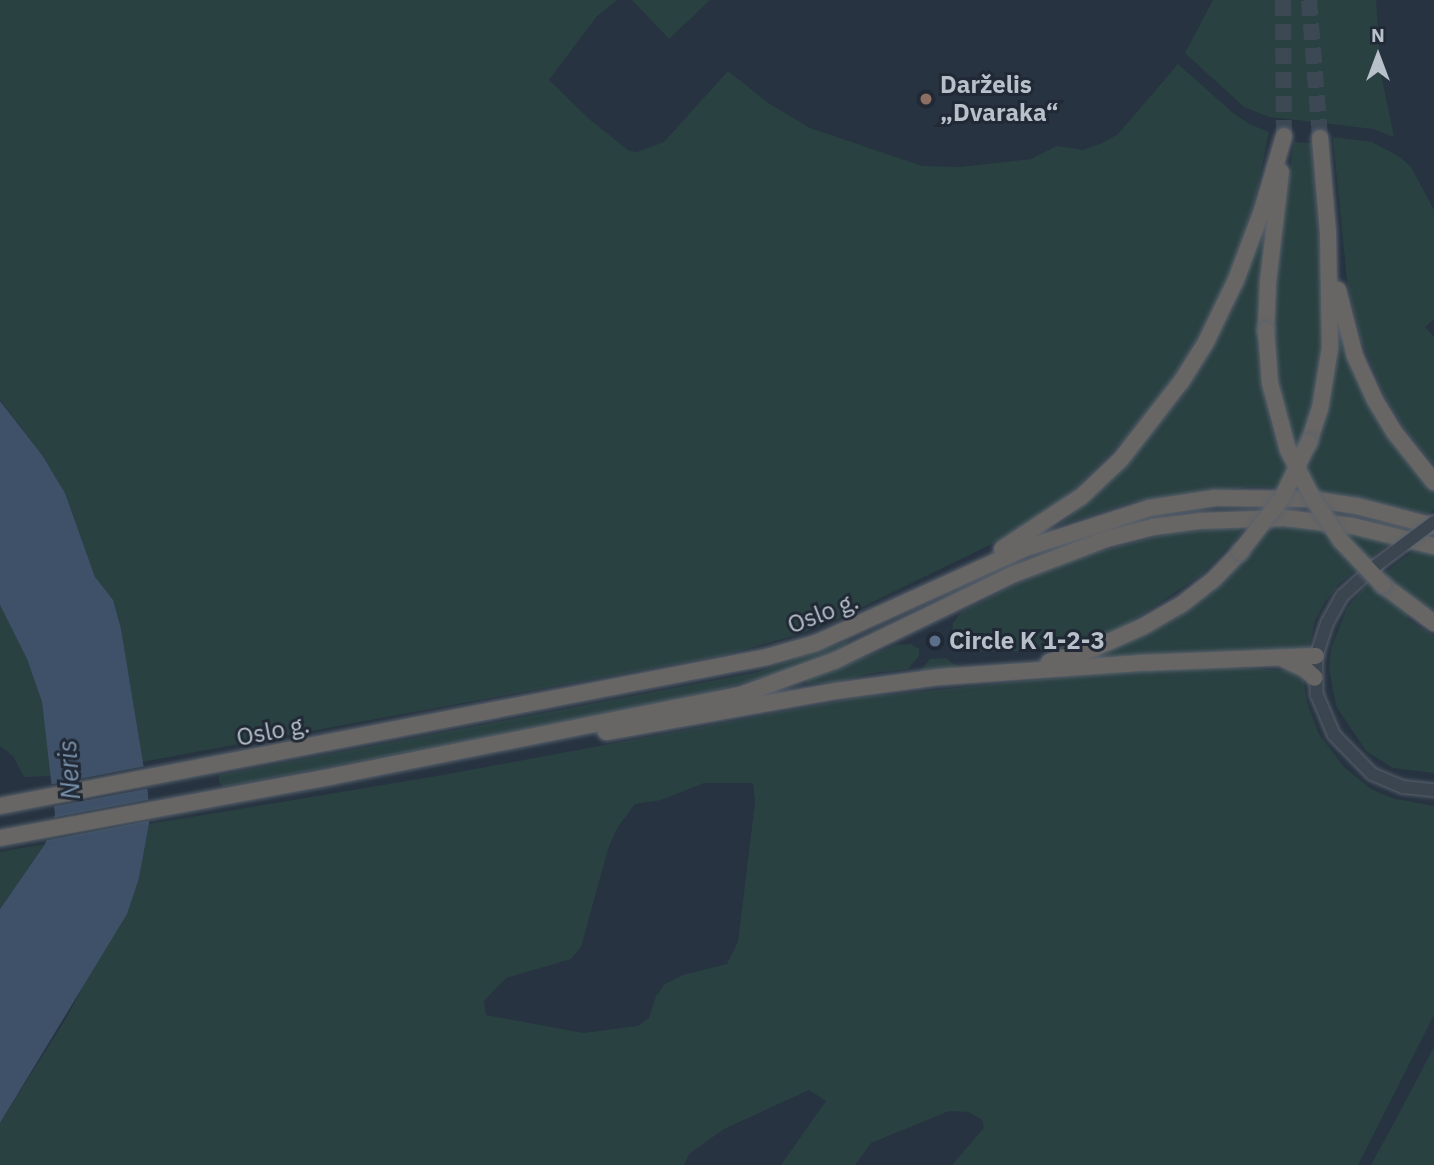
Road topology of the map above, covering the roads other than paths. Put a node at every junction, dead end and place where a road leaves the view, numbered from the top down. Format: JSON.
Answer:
{"nodes":[{"id":1,"x":1320,"y":138,"type":"tunnel mouth"},
{"id":2,"x":1328,"y":233,"type":"junction"},
{"id":3,"x":1434,"y":482,"type":"edge"},
{"id":4,"x":1434,"y":524,"type":"edge"},
{"id":5,"x":1434,"y":546,"type":"edge"},
{"id":6,"x":943,"y":584,"type":"junction"},
{"id":7,"x":1429,"y":619,"type":"edge"},
{"id":8,"x":1316,"y":656,"type":"junction"},
{"id":9,"x":1276,"y":658,"type":"junction"},
{"id":10,"x":1006,"y":671,"type":"junction"},
{"id":11,"x":1315,"y":678,"type":"junction"},
{"id":12,"x":334,"y":776,"type":"junction"},
{"id":13,"x":1434,"y":790,"type":"edge"},
{"id":14,"x":0,"y":806,"type":"edge"},
{"id":15,"x":0,"y":838,"type":"edge"}],
"edges":[{"from":1,"to":2,"type":"highway"},
{"from":2,"to":3,"type":"highway"},
{"from":2,"to":10,"type":"highway","bridge":true},
{"from":4,"to":6,"type":"highway","name":"Oslo g."},
{"from":4,"to":8,"type":"street","bridge":true},
{"from":5,"to":12,"type":"highway","name":"Oslo g."},
{"from":6,"to":7,"type":"highway","bridge":true},
{"from":6,"to":14,"type":"highway","name":"Oslo g."},
{"from":8,"to":9,"type":"highway"},
{"from":8,"to":11,"type":"street"},
{"from":9,"to":10,"type":"highway"},
{"from":9,"to":11,"type":"highway"},
{"from":10,"to":12,"type":"highway"},
{"from":11,"to":13,"type":"street"},
{"from":12,"to":15,"type":"highway","name":"Oslo g."}]}
